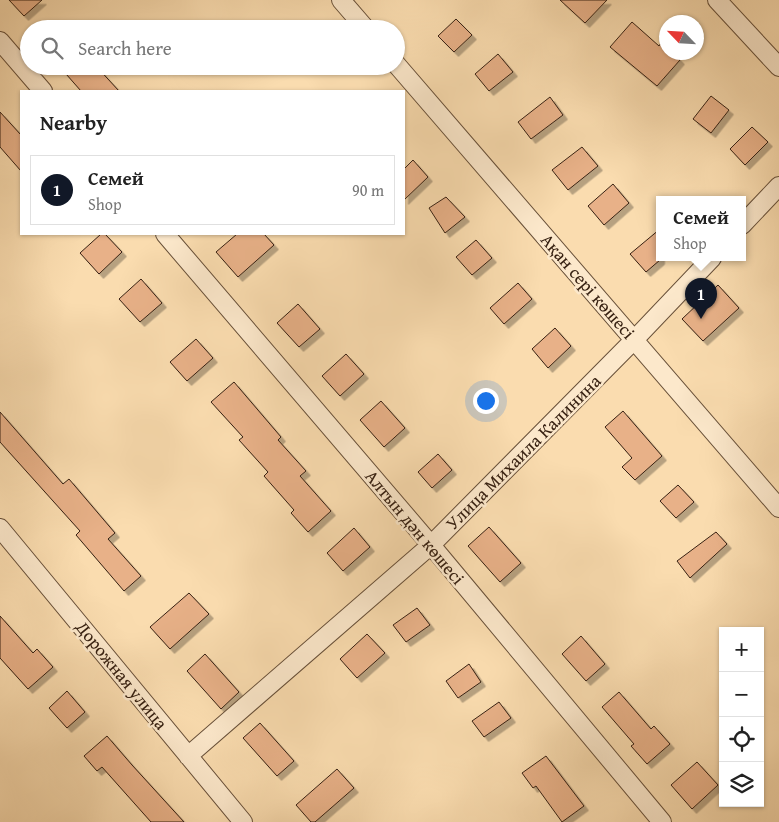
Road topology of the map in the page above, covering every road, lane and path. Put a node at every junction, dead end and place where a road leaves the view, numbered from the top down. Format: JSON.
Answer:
{"nodes":[{"id":1,"x":341,"y":0,"type":"edge"},
{"id":2,"x":718,"y":0,"type":"edge"},
{"id":3,"x":358,"y":20,"type":"edge"},
{"id":4,"x":0,"y":41,"type":"edge"},
{"id":5,"x":20,"y":64,"type":"edge"},
{"id":6,"x":779,"y":67,"type":"edge"},
{"id":7,"x":405,"y":74,"type":"edge"},
{"id":8,"x":29,"y":75,"type":"edge"},
{"id":9,"x":42,"y":90,"type":"edge"},
{"id":10,"x":779,"y":186,"type":"edge"},
{"id":11,"x":746,"y":221,"type":"edge"},
{"id":12,"x":166,"y":235,"type":"edge"},
{"id":13,"x":709,"y":261,"type":"edge"},
{"id":14,"x":634,"y":340,"type":"junction"},
{"id":15,"x":779,"y":508,"type":"edge"},
{"id":16,"x":0,"y":528,"type":"edge"},
{"id":17,"x":430,"y":545,"type":"junction"},
{"id":18,"x":188,"y":756,"type":"junction"},
{"id":19,"x":238,"y":820,"type":"edge"},
{"id":20,"x":662,"y":822,"type":"edge"}],
"edges":[{"from":1,"to":3,"type":"street"},
{"from":2,"to":6,"type":"street"},
{"from":4,"to":5,"type":"street"},
{"from":7,"to":14,"type":"street","name":"Ақан сері көшесі"},
{"from":8,"to":9,"type":"street"},
{"from":10,"to":11,"type":"street"},
{"from":12,"to":17,"type":"street","name":"Алтын дән көшесі"},
{"from":13,"to":14,"type":"street","name":"Улица Михаила Калинина"},
{"from":14,"to":15,"type":"street","name":"Ақан сері көшесі"},
{"from":14,"to":17,"type":"street","name":"Улица Михаила Калинина"},
{"from":16,"to":18,"type":"street","name":"Дорожная улица"},
{"from":17,"to":18,"type":"street","name":"Улица Михаила Калинина"},
{"from":17,"to":20,"type":"street","name":"Алтын дән көшесі"},
{"from":18,"to":19,"type":"street","name":"Дорожная улица"}]}
